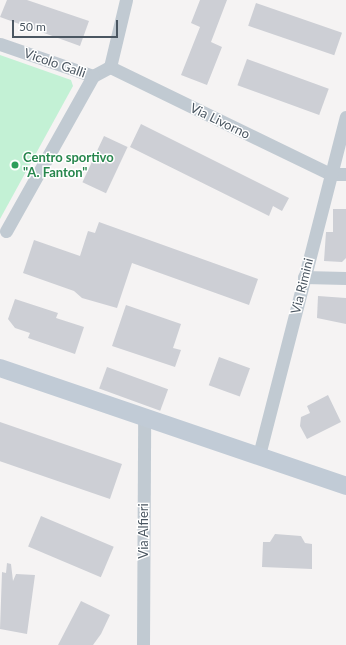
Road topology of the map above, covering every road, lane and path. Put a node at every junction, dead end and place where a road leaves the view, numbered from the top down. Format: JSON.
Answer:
{"nodes":[{"id":1,"x":126,"y":0,"type":"edge"},
{"id":2,"x":0,"y":44,"type":"edge"},
{"id":3,"x":110,"y":67,"type":"junction"},
{"id":4,"x":93,"y":76,"type":"junction"},
{"id":5,"x":346,"y":117,"type":"edge"},
{"id":6,"x":330,"y":174,"type":"junction"},
{"id":7,"x":346,"y":174,"type":"edge"},
{"id":8,"x":6,"y":231,"type":"dead end"},
{"id":9,"x":304,"y":277,"type":"junction"},
{"id":10,"x":346,"y":278,"type":"edge"},
{"id":11,"x":0,"y":368,"type":"edge"},
{"id":12,"x":144,"y":417,"type":"junction"},
{"id":13,"x":259,"y":455,"type":"junction"},
{"id":14,"x":346,"y":486,"type":"edge"},
{"id":15,"x":143,"y":645,"type":"edge"}],
"edges":[{"from":1,"to":3,"type":"street"},
{"from":2,"to":4,"type":"street","name":"Vicolo Galli"},
{"from":3,"to":4,"type":"street","name":"Vicolo Galli"},
{"from":3,"to":6,"type":"street","name":"Via Livorno"},
{"from":4,"to":8,"type":"street"},
{"from":5,"to":6,"type":"street","name":"Via Rimini"},
{"from":6,"to":7,"type":"street"},
{"from":6,"to":9,"type":"street","name":"Via Rimini"},
{"from":9,"to":10,"type":"street"},
{"from":9,"to":13,"type":"street","name":"Via Rimini"},
{"from":11,"to":12,"type":"street"},
{"from":12,"to":13,"type":"street"},
{"from":12,"to":15,"type":"street","name":"Via Alfieri"},
{"from":13,"to":14,"type":"street"}]}
